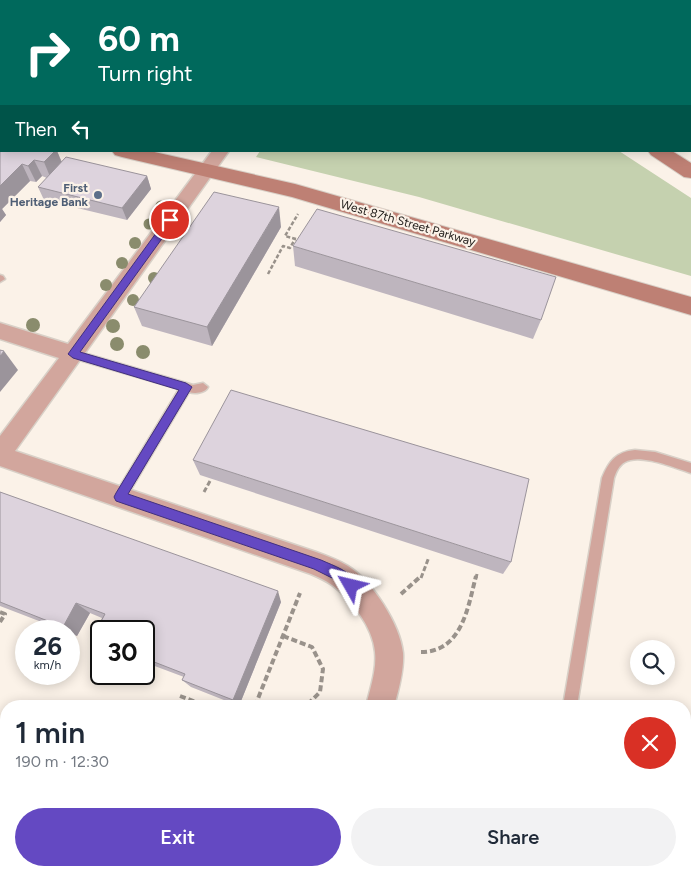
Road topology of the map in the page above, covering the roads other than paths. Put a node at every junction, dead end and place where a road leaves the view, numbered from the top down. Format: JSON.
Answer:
{"nodes":[{"id":1,"x":126,"y":152,"type":"edge"},
{"id":2,"x":221,"y":152,"type":"edge"},
{"id":3,"x":660,"y":152,"type":"edge"},
{"id":4,"x":207,"y":171,"type":"junction"},
{"id":5,"x":691,"y":172,"type":"edge"},
{"id":6,"x":691,"y":306,"type":"edge"},
{"id":7,"x":0,"y":331,"type":"edge"},
{"id":8,"x":73,"y":354,"type":"junction"},
{"id":9,"x":186,"y":387,"type":"junction"},
{"id":10,"x":203,"y":387,"type":"dead end"},
{"id":11,"x":0,"y":455,"type":"edge"},
{"id":12,"x":691,"y":468,"type":"edge"},
{"id":13,"x":120,"y":497,"type":"junction"},
{"id":14,"x":382,"y":700,"type":"edge"},
{"id":15,"x":571,"y":700,"type":"edge"}],
"edges":[{"from":1,"to":4,"type":"main road","name":"West 87th Street Parkway"},
{"from":2,"to":4,"type":"street"},
{"from":3,"to":5,"type":"main road"},
{"from":4,"to":6,"type":"main road","name":"West 87th Street Parkway"},
{"from":4,"to":8,"type":"street"},
{"from":7,"to":8,"type":"street"},
{"from":8,"to":9,"type":"lane"},
{"from":8,"to":11,"type":"street"},
{"from":9,"to":10,"type":"lane"},
{"from":9,"to":13,"type":"lane"},
{"from":11,"to":13,"type":"street"},
{"from":12,"to":15,"type":"lane"},
{"from":13,"to":14,"type":"street"}]}
